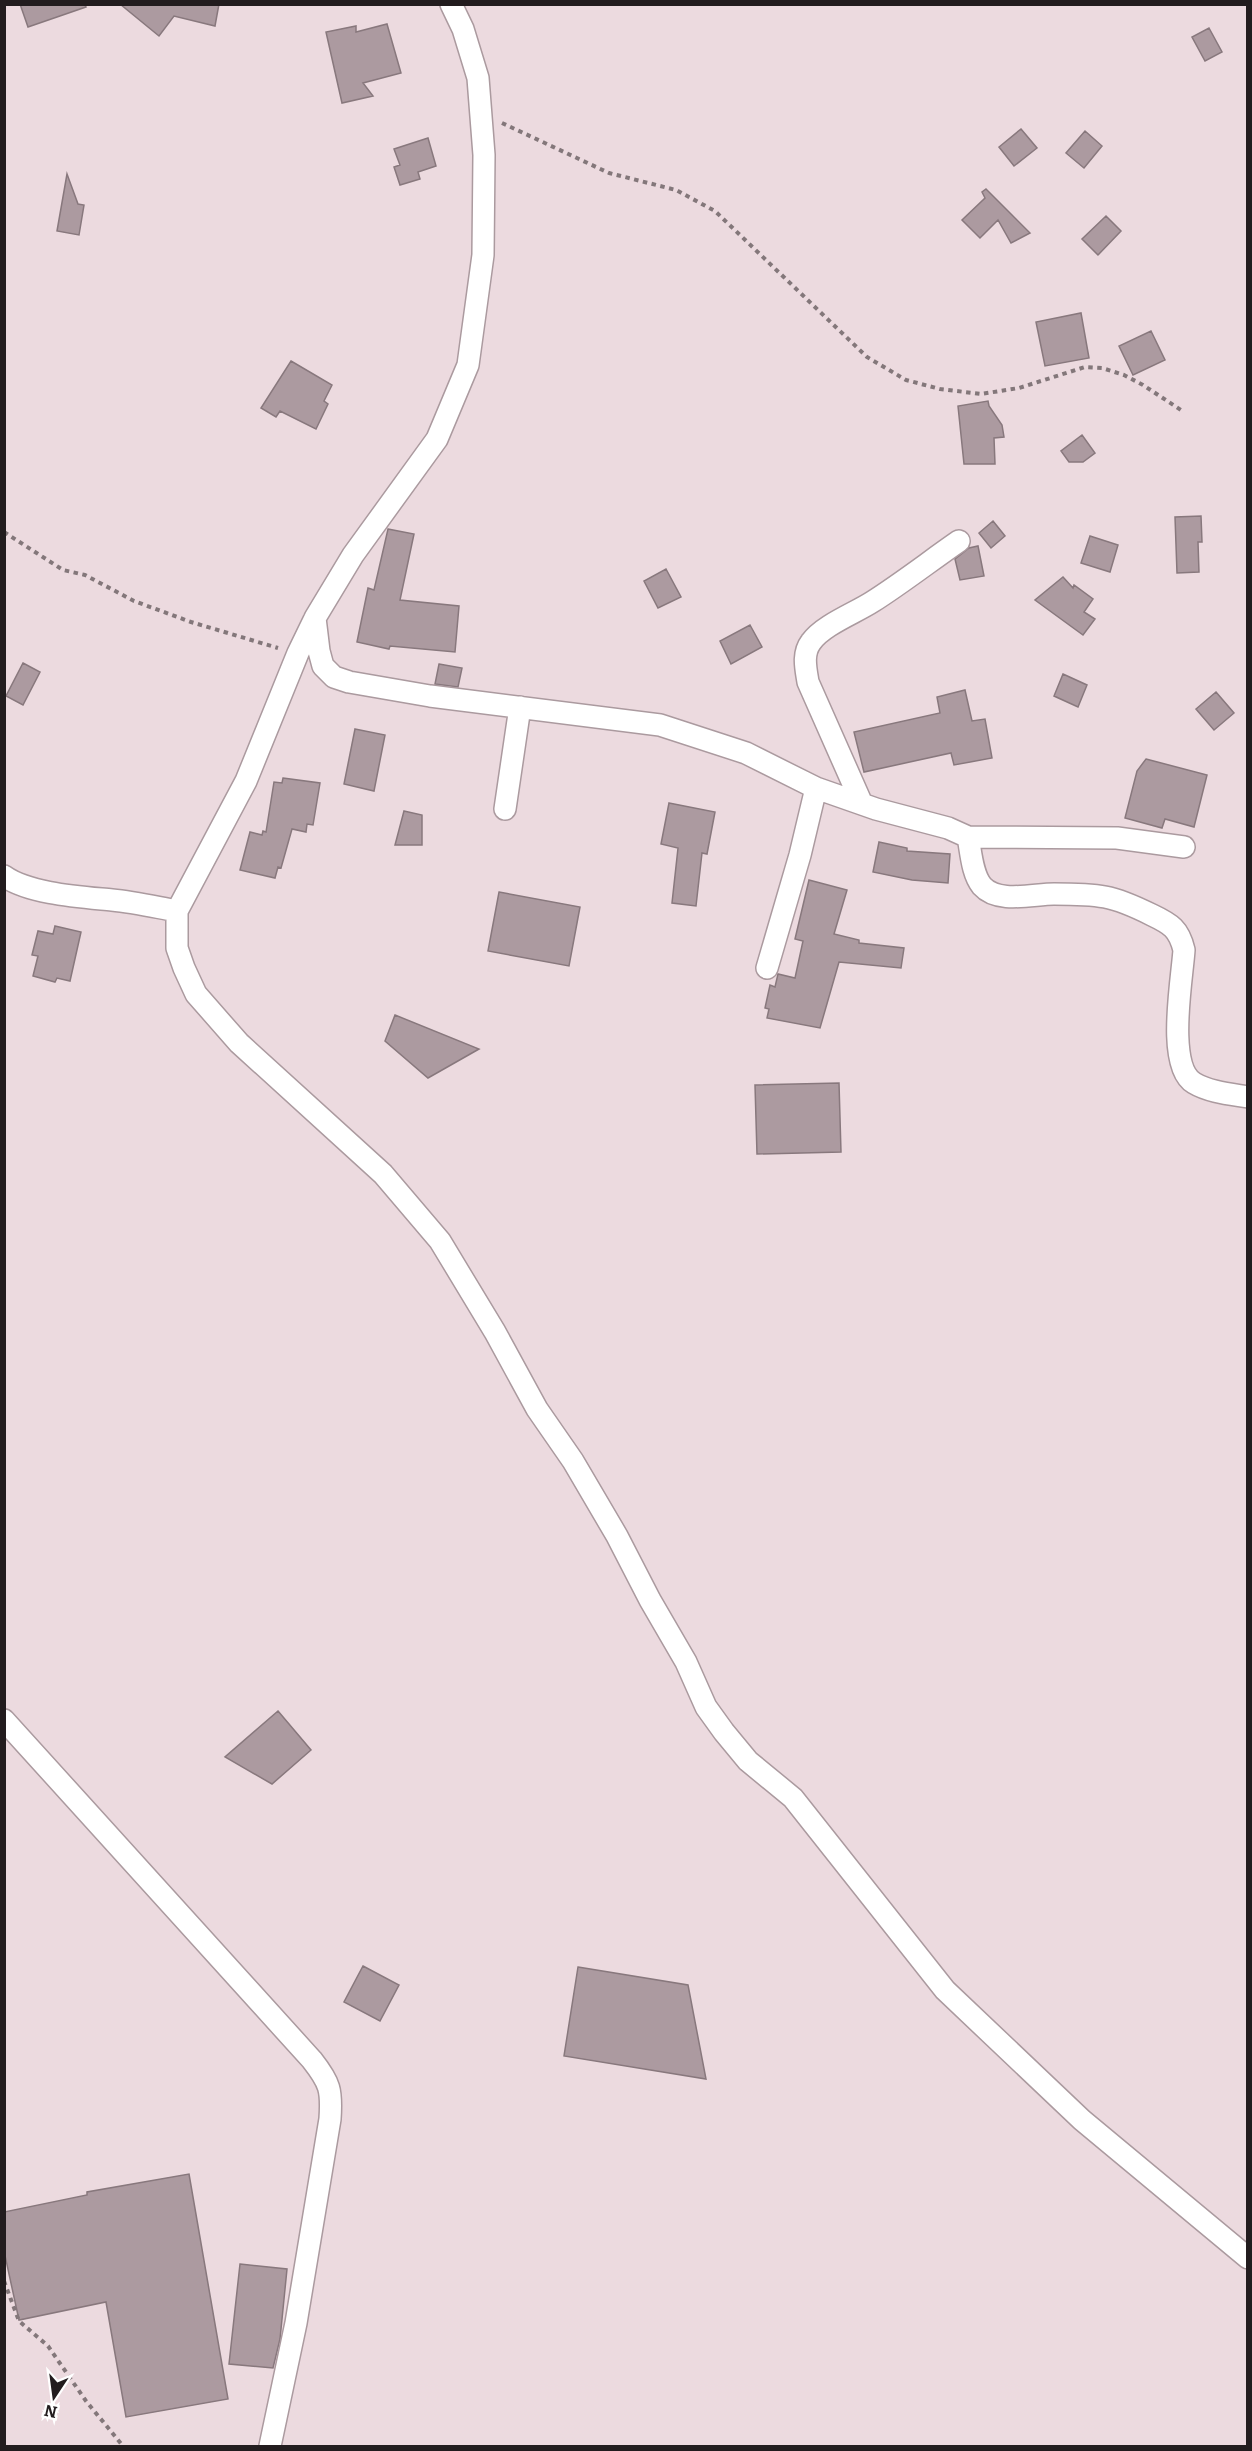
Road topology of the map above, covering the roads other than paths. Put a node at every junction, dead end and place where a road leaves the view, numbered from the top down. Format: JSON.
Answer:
{"nodes":[{"id":1,"x":451,"y":4,"type":"edge"},
{"id":2,"x":959,"y":541,"type":"dead end"},
{"id":3,"x":315,"y":618,"type":"junction"},
{"id":4,"x":520,"y":707,"type":"junction"},
{"id":5,"x":816,"y":788,"type":"junction"},
{"id":6,"x":862,"y":804,"type":"junction"},
{"id":7,"x":505,"y":809,"type":"dead end"},
{"id":8,"x":968,"y":837,"type":"junction"},
{"id":9,"x":1184,"y":847,"type":"dead end"},
{"id":10,"x":4,"y":876,"type":"edge"},
{"id":11,"x":177,"y":911,"type":"junction"},
{"id":12,"x":767,"y":968,"type":"dead end"},
{"id":13,"x":1248,"y":1097,"type":"edge"},
{"id":14,"x":4,"y":1720,"type":"edge"},
{"id":15,"x":1248,"y":2258,"type":"edge"},
{"id":16,"x":270,"y":2446,"type":"edge"}],
"edges":[{"from":1,"to":3,"type":"street"},
{"from":2,"to":6,"type":"street"},
{"from":3,"to":4,"type":"street"},
{"from":3,"to":11,"type":"street"},
{"from":4,"to":5,"type":"street"},
{"from":4,"to":7,"type":"street"},
{"from":5,"to":6,"type":"street"},
{"from":5,"to":12,"type":"street"},
{"from":6,"to":8,"type":"street"},
{"from":8,"to":9,"type":"street"},
{"from":8,"to":13,"type":"street"},
{"from":10,"to":11,"type":"street"},
{"from":11,"to":15,"type":"street"},
{"from":14,"to":16,"type":"street"}]}
